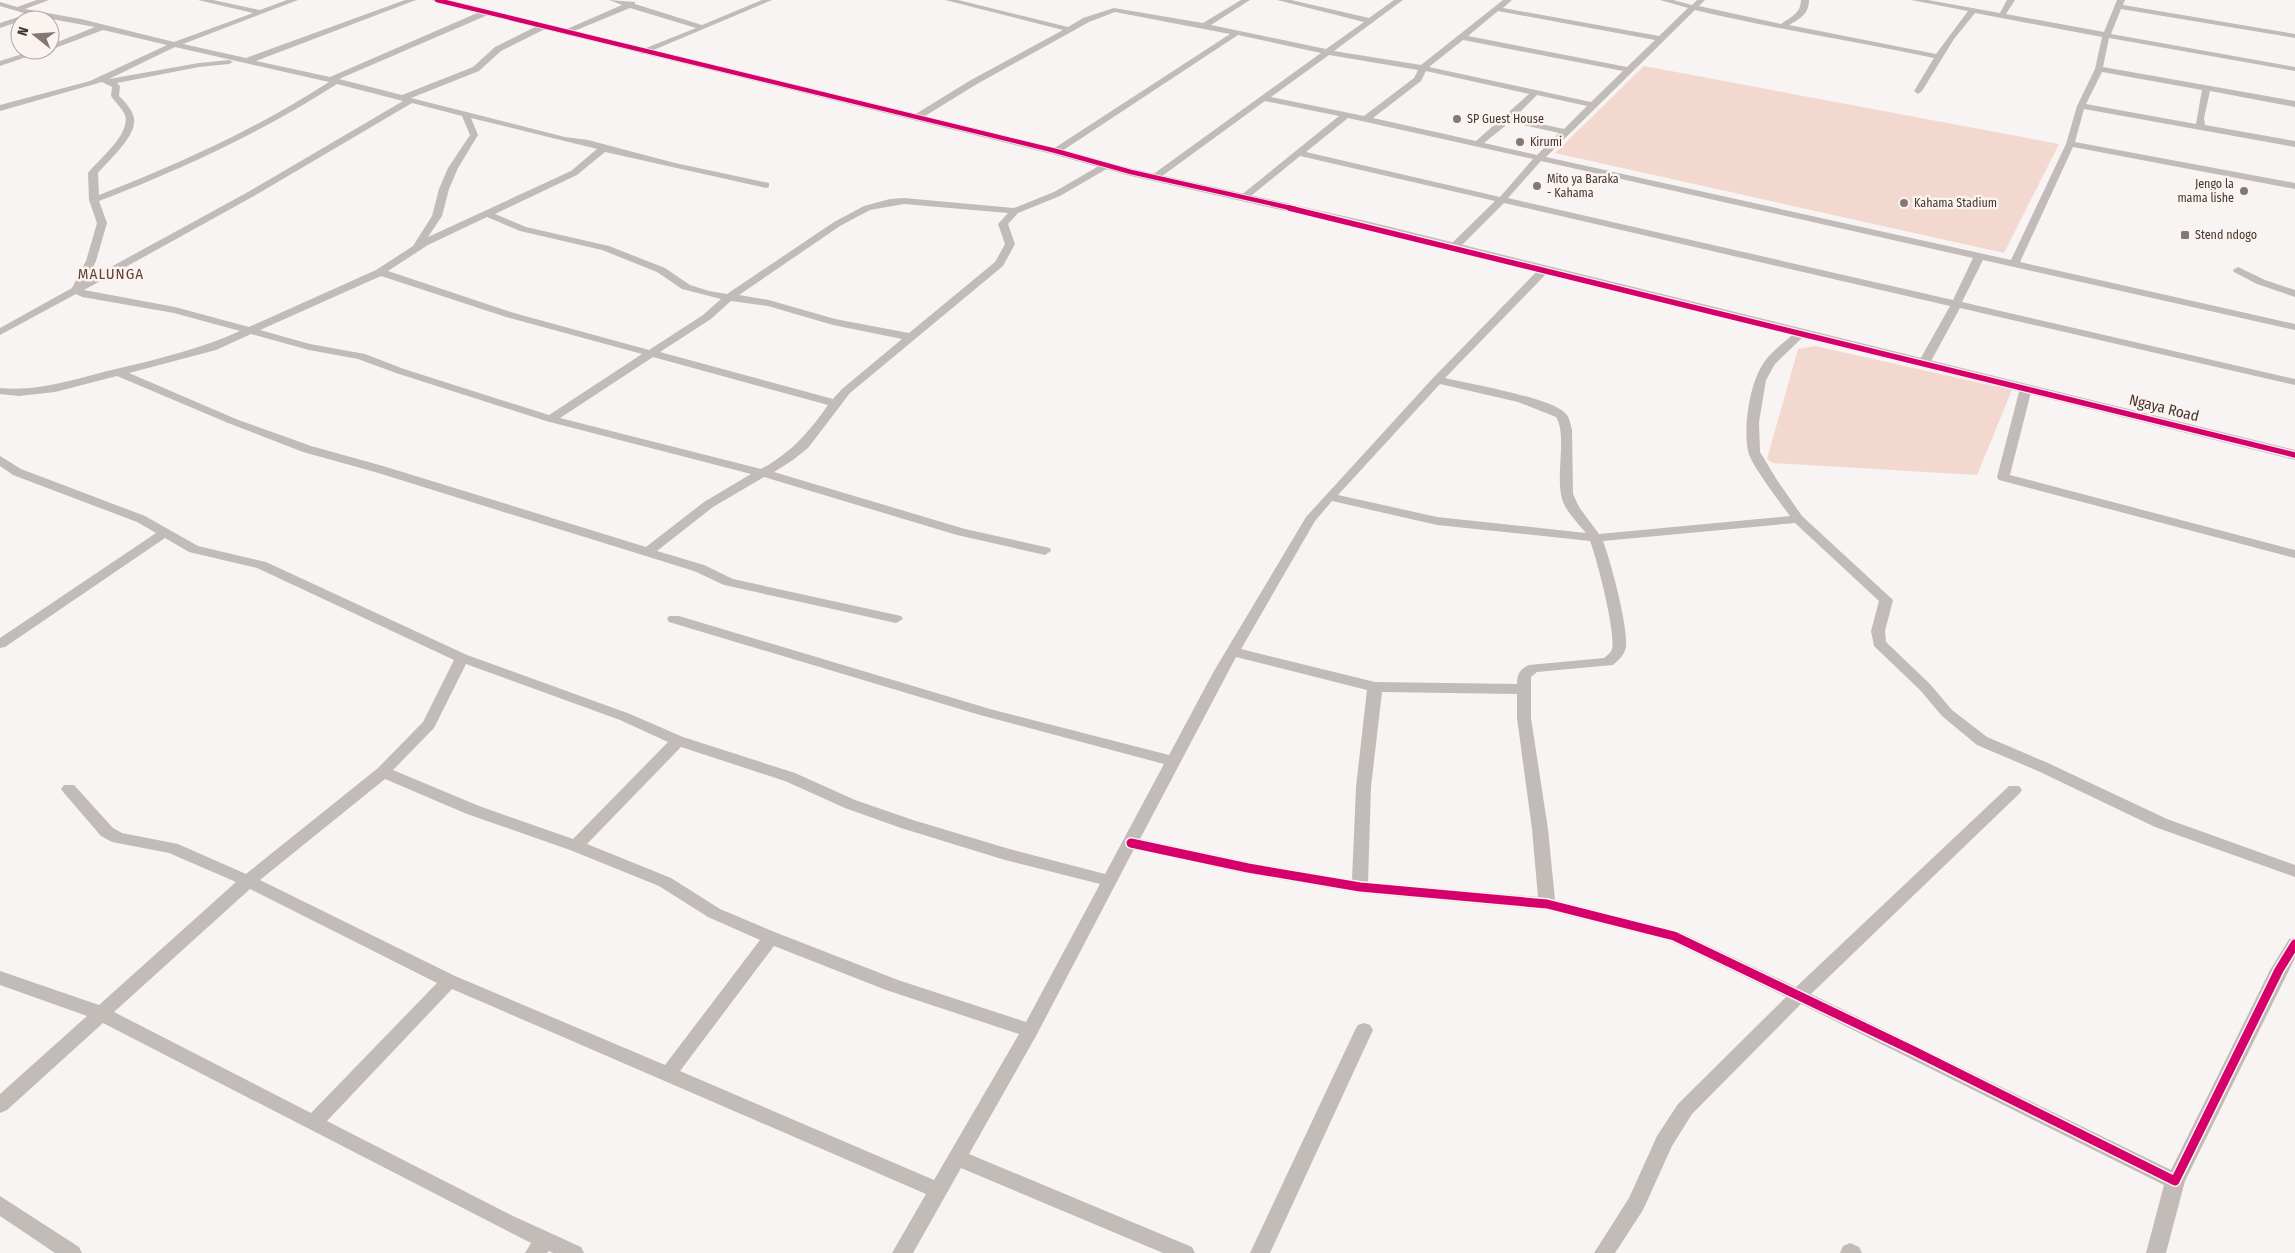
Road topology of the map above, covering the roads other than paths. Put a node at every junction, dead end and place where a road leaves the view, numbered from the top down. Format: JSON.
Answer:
{"nodes":[{"id":1,"x":45,"y":0,"type":"edge"},
{"id":2,"x":202,"y":0,"type":"edge"},
{"id":3,"x":294,"y":0,"type":"edge"},
{"id":4,"x":412,"y":0,"type":"edge"},
{"id":5,"x":437,"y":0,"type":"edge"},
{"id":6,"x":613,"y":0,"type":"edge"},
{"id":7,"x":642,"y":0,"type":"edge"},
{"id":8,"x":768,"y":0,"type":"edge"},
{"id":9,"x":949,"y":0,"type":"edge"},
{"id":10,"x":1125,"y":0,"type":"edge"},
{"id":11,"x":1246,"y":0,"type":"edge"},
{"id":12,"x":1281,"y":0,"type":"edge"},
{"id":13,"x":1399,"y":0,"type":"edge"},
{"id":14,"x":1508,"y":0,"type":"edge"},
{"id":15,"x":1664,"y":0,"type":"edge"},
{"id":16,"x":1701,"y":0,"type":"edge"},
{"id":17,"x":1805,"y":0,"type":"edge"},
{"id":18,"x":1915,"y":0,"type":"edge"},
{"id":19,"x":2011,"y":0,"type":"edge"},
{"id":20,"x":2120,"y":3,"type":"edge"},
{"id":21,"x":0,"y":4,"type":"edge"},
{"id":22,"x":630,"y":5,"type":"junction"},
{"id":23,"x":1693,"y":8,"type":"junction"},
{"id":24,"x":1498,"y":9,"type":"junction"},
{"id":25,"x":17,"y":10,"type":"joint"},
{"id":26,"x":1114,"y":10,"type":"junction"},
{"id":27,"x":1973,"y":10,"type":"junction"},
{"id":28,"x":260,"y":12,"type":"junction"},
{"id":29,"x":487,"y":12,"type":"junction"},
{"id":30,"x":2002,"y":15,"type":"junction"},
{"id":31,"x":60,"y":18,"type":"edge"},
{"id":32,"x":1370,"y":21,"type":"junction"},
{"id":33,"x":544,"y":26,"type":"junction"},
{"id":34,"x":1204,"y":26,"type":"junction"},
{"id":35,"x":103,"y":27,"type":"junction"},
{"id":36,"x":702,"y":27,"type":"junction"},
{"id":37,"x":1781,"y":27,"type":"junction"},
{"id":38,"x":1069,"y":29,"type":"junction"},
{"id":39,"x":564,"y":32,"type":"junction"},
{"id":40,"x":1238,"y":32,"type":"junction"},
{"id":41,"x":2106,"y":36,"type":"junction"},
{"id":42,"x":2295,"y":36,"type":"edge"},
{"id":43,"x":1462,"y":37,"type":"junction"},
{"id":44,"x":1662,"y":38,"type":"junction"},
{"id":45,"x":60,"y":44,"type":"edge"},
{"id":46,"x":174,"y":44,"type":"junction"},
{"id":47,"x":644,"y":52,"type":"junction"},
{"id":48,"x":1328,"y":52,"type":"junction"},
{"id":49,"x":1940,"y":57,"type":"junction"},
{"id":50,"x":12,"y":60,"type":"edge"},
{"id":51,"x":245,"y":61,"type":"junction"},
{"id":52,"x":0,"y":64,"type":"edge"},
{"id":53,"x":1423,"y":68,"type":"junction"},
{"id":54,"x":2098,"y":69,"type":"junction"},
{"id":55,"x":2295,"y":69,"type":"edge"},
{"id":56,"x":1629,"y":70,"type":"junction"},
{"id":57,"x":107,"y":80,"type":"junction"},
{"id":58,"x":333,"y":80,"type":"junction"},
{"id":59,"x":2207,"y":88,"type":"junction"},
{"id":60,"x":1918,"y":91,"type":"dead end"},
{"id":61,"x":1535,"y":93,"type":"junction"},
{"id":62,"x":1263,"y":98,"type":"junction"},
{"id":63,"x":404,"y":100,"type":"junction"},
{"id":64,"x":2295,"y":104,"type":"edge"},
{"id":65,"x":1594,"y":106,"type":"junction"},
{"id":66,"x":2080,"y":106,"type":"junction"},
{"id":67,"x":0,"y":108,"type":"edge"},
{"id":68,"x":465,"y":114,"type":"junction"},
{"id":69,"x":1346,"y":115,"type":"junction"},
{"id":70,"x":917,"y":117,"type":"junction"},
{"id":71,"x":1366,"y":119,"type":"junction"},
{"id":72,"x":1508,"y":119,"type":"junction"},
{"id":73,"x":2201,"y":128,"type":"junction"},
{"id":74,"x":1566,"y":132,"type":"junction"},
{"id":75,"x":2070,"y":144,"type":"junction"},
{"id":76,"x":2295,"y":144,"type":"edge"},
{"id":77,"x":1476,"y":145,"type":"junction"},
{"id":78,"x":604,"y":148,"type":"junction"},
{"id":79,"x":1056,"y":151,"type":"junction"},
{"id":80,"x":1298,"y":153,"type":"junction"},
{"id":81,"x":1538,"y":159,"type":"junction"},
{"id":82,"x":1107,"y":165,"type":"junction"},
{"id":83,"x":1154,"y":177,"type":"junction"},
{"id":84,"x":766,"y":185,"type":"dead end"},
{"id":85,"x":2295,"y":186,"type":"edge"},
{"id":86,"x":1243,"y":198,"type":"junction"},
{"id":87,"x":94,"y":200,"type":"junction"},
{"id":88,"x":1502,"y":200,"type":"junction"},
{"id":89,"x":1015,"y":212,"type":"junction"},
{"id":90,"x":487,"y":214,"type":"junction"},
{"id":91,"x":417,"y":247,"type":"junction"},
{"id":92,"x":1454,"y":247,"type":"junction"},
{"id":93,"x":1979,"y":257,"type":"junction"},
{"id":94,"x":2014,"y":264,"type":"junction"},
{"id":95,"x":1544,"y":270,"type":"junction"},
{"id":96,"x":2238,"y":270,"type":"dead end"},
{"id":97,"x":380,"y":272,"type":"junction"},
{"id":98,"x":77,"y":289,"type":"junction"},
{"id":99,"x":2295,"y":294,"type":"edge"},
{"id":100,"x":728,"y":298,"type":"junction"},
{"id":101,"x":1956,"y":305,"type":"junction"},
{"id":102,"x":2295,"y":327,"type":"edge"},
{"id":103,"x":247,"y":331,"type":"junction"},
{"id":104,"x":0,"y":332,"type":"edge"},
{"id":105,"x":1800,"y":334,"type":"junction"},
{"id":106,"x":910,"y":337,"type":"junction"},
{"id":107,"x":652,"y":352,"type":"junction"},
{"id":108,"x":1924,"y":363,"type":"junction"},
{"id":109,"x":118,"y":372,"type":"junction"},
{"id":110,"x":1437,"y":380,"type":"junction"},
{"id":111,"x":2295,"y":382,"type":"edge"},
{"id":112,"x":2026,"y":388,"type":"junction"},
{"id":113,"x":0,"y":392,"type":"edge"},
{"id":114,"x":834,"y":403,"type":"junction"},
{"id":115,"x":550,"y":419,"type":"junction"},
{"id":116,"x":2295,"y":454,"type":"edge"},
{"id":117,"x":0,"y":460,"type":"edge"},
{"id":118,"x":764,"y":474,"type":"junction"},
{"id":119,"x":1329,"y":496,"type":"junction"},
{"id":120,"x":1798,"y":520,"type":"junction"},
{"id":121,"x":165,"y":532,"type":"junction"},
{"id":122,"x":1596,"y":538,"type":"junction"},
{"id":123,"x":1045,"y":551,"type":"dead end"},
{"id":124,"x":648,"y":552,"type":"junction"},
{"id":125,"x":2295,"y":554,"type":"edge"},
{"id":126,"x":674,"y":619,"type":"dead end"},
{"id":127,"x":896,"y":619,"type":"dead end"},
{"id":128,"x":0,"y":644,"type":"edge"},
{"id":129,"x":1233,"y":652,"type":"junction"},
{"id":130,"x":462,"y":658,"type":"junction"},
{"id":131,"x":1375,"y":687,"type":"junction"},
{"id":132,"x":1523,"y":689,"type":"junction"},
{"id":133,"x":678,"y":741,"type":"junction"},
{"id":134,"x":1173,"y":761,"type":"junction"},
{"id":135,"x":383,"y":772,"type":"junction"},
{"id":136,"x":69,"y":789,"type":"dead end"},
{"id":137,"x":2014,"y":790,"type":"dead end"},
{"id":138,"x":1131,"y":843,"type":"junction"},
{"id":139,"x":576,"y":846,"type":"junction"},
{"id":140,"x":2295,"y":871,"type":"edge"},
{"id":141,"x":248,"y":881,"type":"junction"},
{"id":142,"x":1110,"y":881,"type":"junction"},
{"id":143,"x":1360,"y":887,"type":"junction"},
{"id":144,"x":1547,"y":904,"type":"junction"},
{"id":145,"x":771,"y":938,"type":"junction"},
{"id":146,"x":2295,"y":944,"type":"edge"},
{"id":147,"x":0,"y":978,"type":"edge"},
{"id":148,"x":449,"y":981,"type":"junction"},
{"id":149,"x":1798,"y":996,"type":"junction"},
{"id":150,"x":100,"y":1013,"type":"junction"},
{"id":151,"x":1364,"y":1030,"type":"dead end"},
{"id":152,"x":1030,"y":1031,"type":"junction"},
{"id":153,"x":668,"y":1074,"type":"junction"},
{"id":154,"x":0,"y":1105,"type":"edge"},
{"id":155,"x":314,"y":1122,"type":"junction"},
{"id":156,"x":957,"y":1158,"type":"junction"},
{"id":157,"x":2175,"y":1181,"type":"junction"},
{"id":158,"x":937,"y":1190,"type":"junction"},
{"id":159,"x":0,"y":1205,"type":"edge"},
{"id":160,"x":540,"y":1246,"type":"edge"},
{"id":161,"x":72,"y":1253,"type":"edge"},
{"id":162,"x":574,"y":1253,"type":"edge"},
{"id":163,"x":902,"y":1253,"type":"edge"},
{"id":164,"x":1185,"y":1253,"type":"edge"},
{"id":165,"x":1260,"y":1253,"type":"edge"},
{"id":166,"x":1604,"y":1253,"type":"edge"},
{"id":167,"x":2156,"y":1253,"type":"edge"}],
"edges":[{"from":1,"to":25,"type":"street"},
{"from":2,"to":28,"type":"street"},
{"from":3,"to":28,"type":"street"},
{"from":4,"to":51,"type":"street"},
{"from":5,"to":29,"type":"street","name":"Ngaya Road"},
{"from":6,"to":22,"type":"street"},
{"from":7,"to":22,"type":"street"},
{"from":8,"to":36,"type":"street"},
{"from":9,"to":38,"type":"street"},
{"from":10,"to":26,"type":"street"},
{"from":11,"to":34,"type":"street"},
{"from":12,"to":32,"type":"street"},
{"from":13,"to":32,"type":"street"},
{"from":14,"to":24,"type":"street"},
{"from":15,"to":23,"type":"street"},
{"from":16,"to":23,"type":"street"},
{"from":17,"to":37,"type":"street"},
{"from":18,"to":27,"type":"street"},
{"from":19,"to":30,"type":"street"},
{"from":20,"to":41,"type":"street"},
{"from":20,"to":42,"type":"street"},
{"from":21,"to":25,"type":"street"},
{"from":22,"to":36,"type":"street"},
{"from":22,"to":39,"type":"street"},
{"from":23,"to":37,"type":"street"},
{"from":23,"to":44,"type":"street"},
{"from":24,"to":43,"type":"street"},
{"from":24,"to":44,"type":"street"},
{"from":26,"to":34,"type":"street"},
{"from":26,"to":38,"type":"street"},
{"from":27,"to":30,"type":"street"},
{"from":27,"to":49,"type":"street"},
{"from":28,"to":46,"type":"street"},
{"from":29,"to":33,"type":"street","name":"Ngaya Road"},
{"from":29,"to":58,"type":"street"},
{"from":30,"to":41,"type":"street"},
{"from":31,"to":35,"type":"street"},
{"from":32,"to":48,"type":"street"},
{"from":33,"to":39,"type":"street","name":"Ngaya Road"},
{"from":33,"to":63,"type":"street"},
{"from":34,"to":40,"type":"street"},
{"from":35,"to":45,"type":"street"},
{"from":35,"to":46,"type":"street"},
{"from":36,"to":47,"type":"street"},
{"from":37,"to":49,"type":"street"},
{"from":38,"to":70,"type":"street"},
{"from":39,"to":47,"type":"street","name":"Ngaya Road"},
{"from":40,"to":48,"type":"street"},
{"from":40,"to":79,"type":"street"},
{"from":41,"to":54,"type":"street"},
{"from":41,"to":55,"type":"street"},
{"from":43,"to":53,"type":"street"},
{"from":43,"to":56,"type":"street"},
{"from":44,"to":56,"type":"street"},
{"from":46,"to":51,"type":"street"},
{"from":46,"to":57,"type":"street"},
{"from":47,"to":70,"type":"street","name":"Ngaya Road"},
{"from":48,"to":53,"type":"street"},
{"from":48,"to":62,"type":"street"},
{"from":49,"to":60,"type":"street"},
{"from":50,"to":52,"type":"street"},
{"from":51,"to":57,"type":"street"},
{"from":51,"to":58,"type":"street"},
{"from":53,"to":61,"type":"street"},
{"from":53,"to":71,"type":"street"},
{"from":54,"to":59,"type":"street"},
{"from":54,"to":66,"type":"street"},
{"from":56,"to":65,"type":"street"},
{"from":57,"to":67,"type":"street"},
{"from":57,"to":87,"type":"street"},
{"from":58,"to":63,"type":"street"},
{"from":58,"to":87,"type":"street"},
{"from":59,"to":64,"type":"street"},
{"from":59,"to":73,"type":"street"},
{"from":61,"to":65,"type":"street"},
{"from":61,"to":72,"type":"street"},
{"from":62,"to":69,"type":"street"},
{"from":62,"to":83,"type":"street"},
{"from":63,"to":68,"type":"street"},
{"from":63,"to":98,"type":"street"},
{"from":65,"to":74,"type":"street"},
{"from":66,"to":73,"type":"street"},
{"from":66,"to":75,"type":"street"},
{"from":68,"to":78,"type":"street"},
{"from":68,"to":91,"type":"street"},
{"from":69,"to":71,"type":"street"},
{"from":69,"to":80,"type":"street"},
{"from":70,"to":79,"type":"street","name":"Ngaya Road"},
{"from":71,"to":77,"type":"street"},
{"from":72,"to":74,"type":"street"},
{"from":72,"to":77,"type":"street"},
{"from":73,"to":76,"type":"street"},
{"from":74,"to":81,"type":"street"},
{"from":75,"to":85,"type":"street"},
{"from":75,"to":94,"type":"street"},
{"from":77,"to":81,"type":"street"},
{"from":78,"to":84,"type":"street"},
{"from":78,"to":90,"type":"street"},
{"from":79,"to":82,"type":"street","name":"Ngaya Road"},
{"from":80,"to":86,"type":"street"},
{"from":80,"to":88,"type":"street"},
{"from":81,"to":88,"type":"street"},
{"from":81,"to":93,"type":"street"},
{"from":82,"to":83,"type":"street","name":"Ngaya Road"},
{"from":82,"to":89,"type":"street"},
{"from":83,"to":86,"type":"street","name":"Ngaya Road"},
{"from":86,"to":92,"type":"street","name":"Ngaya Road"},
{"from":87,"to":98,"type":"street"},
{"from":88,"to":92,"type":"street"},
{"from":88,"to":101,"type":"street"},
{"from":89,"to":100,"type":"street"},
{"from":89,"to":106,"type":"street"},
{"from":90,"to":91,"type":"street"},
{"from":90,"to":100,"type":"street"},
{"from":91,"to":97,"type":"street"},
{"from":92,"to":95,"type":"street","name":"Ngaya Road"},
{"from":93,"to":94,"type":"street"},
{"from":93,"to":101,"type":"street"},
{"from":94,"to":102,"type":"street"},
{"from":95,"to":105,"type":"street","name":"Ngaya Road"},
{"from":95,"to":110,"type":"street"},
{"from":96,"to":99,"type":"street"},
{"from":97,"to":103,"type":"street"},
{"from":97,"to":107,"type":"street"},
{"from":98,"to":103,"type":"street"},
{"from":98,"to":104,"type":"street"},
{"from":100,"to":106,"type":"street"},
{"from":100,"to":107,"type":"street"},
{"from":101,"to":108,"type":"street"},
{"from":101,"to":111,"type":"street"},
{"from":103,"to":109,"type":"street"},
{"from":103,"to":115,"type":"street"},
{"from":105,"to":108,"type":"street","name":"Ngaya Road"},
{"from":105,"to":120,"type":"street"},
{"from":106,"to":114,"type":"street"},
{"from":107,"to":114,"type":"street"},
{"from":107,"to":115,"type":"street"},
{"from":108,"to":112,"type":"street","name":"Ngaya Road"},
{"from":109,"to":113,"type":"street"},
{"from":109,"to":124,"type":"street"},
{"from":110,"to":119,"type":"street"},
{"from":110,"to":122,"type":"street"},
{"from":112,"to":116,"type":"street","name":"Ngaya Road"},
{"from":112,"to":125,"type":"street"},
{"from":114,"to":118,"type":"street"},
{"from":115,"to":118,"type":"street"},
{"from":117,"to":121,"type":"street"},
{"from":118,"to":123,"type":"street"},
{"from":118,"to":124,"type":"street"},
{"from":119,"to":122,"type":"street"},
{"from":119,"to":129,"type":"street"},
{"from":120,"to":122,"type":"street"},
{"from":120,"to":140,"type":"street"},
{"from":121,"to":128,"type":"street"},
{"from":121,"to":130,"type":"street"},
{"from":122,"to":132,"type":"street"},
{"from":124,"to":127,"type":"street"},
{"from":126,"to":134,"type":"street"},
{"from":129,"to":131,"type":"street"},
{"from":129,"to":134,"type":"street"},
{"from":130,"to":133,"type":"street"},
{"from":130,"to":135,"type":"street"},
{"from":131,"to":132,"type":"street"},
{"from":131,"to":143,"type":"street"},
{"from":132,"to":144,"type":"street"},
{"from":133,"to":139,"type":"street"},
{"from":133,"to":142,"type":"street"},
{"from":134,"to":138,"type":"street"},
{"from":135,"to":139,"type":"street"},
{"from":135,"to":141,"type":"street"},
{"from":136,"to":141,"type":"street"},
{"from":137,"to":149,"type":"street"},
{"from":138,"to":142,"type":"street"},
{"from":138,"to":143,"type":"street"},
{"from":139,"to":145,"type":"street"},
{"from":141,"to":148,"type":"street"},
{"from":141,"to":150,"type":"street"},
{"from":142,"to":152,"type":"street"},
{"from":143,"to":144,"type":"street"},
{"from":144,"to":149,"type":"street"},
{"from":145,"to":152,"type":"street"},
{"from":145,"to":153,"type":"street"},
{"from":146,"to":157,"type":"street"},
{"from":147,"to":150,"type":"street"},
{"from":148,"to":153,"type":"street"},
{"from":148,"to":155,"type":"street"},
{"from":149,"to":157,"type":"street"},
{"from":149,"to":166,"type":"street"},
{"from":150,"to":154,"type":"street"},
{"from":150,"to":155,"type":"street"},
{"from":151,"to":165,"type":"street"},
{"from":152,"to":156,"type":"street"},
{"from":153,"to":158,"type":"street"},
{"from":155,"to":160,"type":"street"},
{"from":156,"to":158,"type":"street"},
{"from":156,"to":164,"type":"street"},
{"from":157,"to":167,"type":"street"},
{"from":158,"to":163,"type":"street"},
{"from":159,"to":161,"type":"street"},
{"from":160,"to":162,"type":"street"}]}
